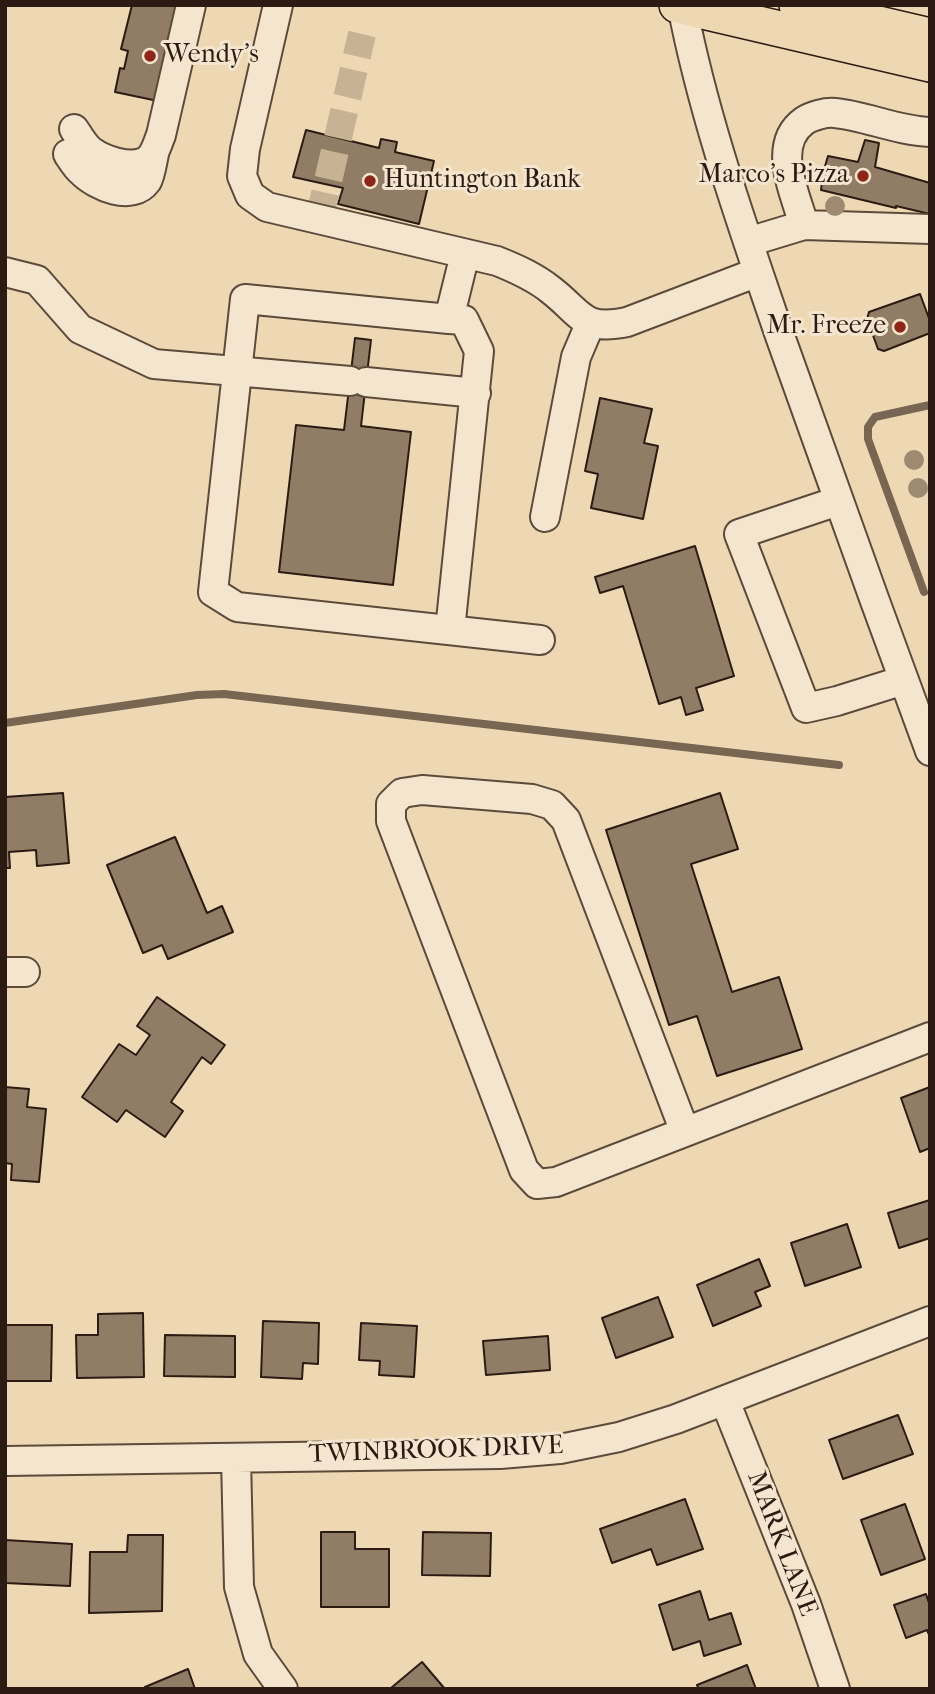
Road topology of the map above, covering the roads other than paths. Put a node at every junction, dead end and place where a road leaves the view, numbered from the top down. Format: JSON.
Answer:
{"nodes":[{"id":1,"x":191,"y":5,"type":"edge"},
{"id":2,"x":278,"y":5,"type":"edge"},
{"id":3,"x":797,"y":5,"type":"edge"},
{"id":4,"x":886,"y":5,"type":"edge"},
{"id":5,"x":681,"y":6,"type":"edge"},
{"id":6,"x":930,"y":15,"type":"edge"},
{"id":7,"x":930,"y":36,"type":"edge"},
{"id":8,"x":930,"y":64,"type":"edge"},
{"id":9,"x":930,"y":132,"type":"edge"},
{"id":10,"x":71,"y":142,"type":"dead end"},
{"id":11,"x":804,"y":225,"type":"junction"},
{"id":12,"x":926,"y":230,"type":"edge"},
{"id":13,"x":748,"y":242,"type":"junction"},
{"id":14,"x":465,"y":254,"type":"junction"},
{"id":15,"x":5,"y":272,"type":"edge"},
{"id":16,"x":758,"y":272,"type":"junction"},
{"id":17,"x":449,"y":318,"type":"junction"},
{"id":18,"x":590,"y":324,"type":"junction"},
{"id":19,"x":237,"y":370,"type":"junction"},
{"id":20,"x":476,"y":393,"type":"junction"},
{"id":21,"x":838,"y":501,"type":"junction"},
{"id":22,"x":545,"y":517,"type":"dead end"},
{"id":23,"x":450,"y":630,"type":"junction"},
{"id":24,"x":540,"y":640,"type":"dead end"},
{"id":25,"x":904,"y":680,"type":"junction"},
{"id":26,"x":930,"y":751,"type":"edge"},
{"id":27,"x":930,"y":1037,"type":"edge"},
{"id":28,"x":685,"y":1132,"type":"junction"},
{"id":29,"x":930,"y":1321,"type":"edge"},
{"id":30,"x":725,"y":1401,"type":"junction"},
{"id":31,"x":236,"y":1458,"type":"junction"},
{"id":32,"x":5,"y":1461,"type":"edge"},
{"id":33,"x":283,"y":1689,"type":"edge"},
{"id":34,"x":835,"y":1689,"type":"edge"}],
"edges":[{"from":1,"to":10,"type":"street"},
{"from":2,"to":14,"type":"street"},
{"from":3,"to":7,"type":"main road"},
{"from":4,"to":6,"type":"main road"},
{"from":5,"to":8,"type":"main road"},
{"from":5,"to":13,"type":"street"},
{"from":9,"to":11,"type":"street"},
{"from":11,"to":12,"type":"street"},
{"from":11,"to":13,"type":"street"},
{"from":13,"to":16,"type":"street"},
{"from":14,"to":17,"type":"street"},
{"from":14,"to":18,"type":"street"},
{"from":15,"to":19,"type":"street"},
{"from":16,"to":18,"type":"street"},
{"from":16,"to":21,"type":"street"},
{"from":17,"to":19,"type":"street"},
{"from":17,"to":20,"type":"street"},
{"from":18,"to":22,"type":"street"},
{"from":19,"to":20,"type":"street"},
{"from":19,"to":23,"type":"street"},
{"from":20,"to":23,"type":"street"},
{"from":21,"to":25,"type":"street"},
{"from":21,"to":25,"type":"street"},
{"from":23,"to":24,"type":"street"},
{"from":25,"to":26,"type":"street"},
{"from":27,"to":28,"type":"street"},
{"from":28,"to":28,"type":"street"},
{"from":29,"to":30,"type":"street","name":"TWINBROOK DRIVE"},
{"from":30,"to":31,"type":"street","name":"TWINBROOK DRIVE"},
{"from":30,"to":34,"type":"street","name":"MARK LANE"},
{"from":31,"to":32,"type":"street","name":"TWINBROOK DRIVE"},
{"from":31,"to":33,"type":"street"}]}
